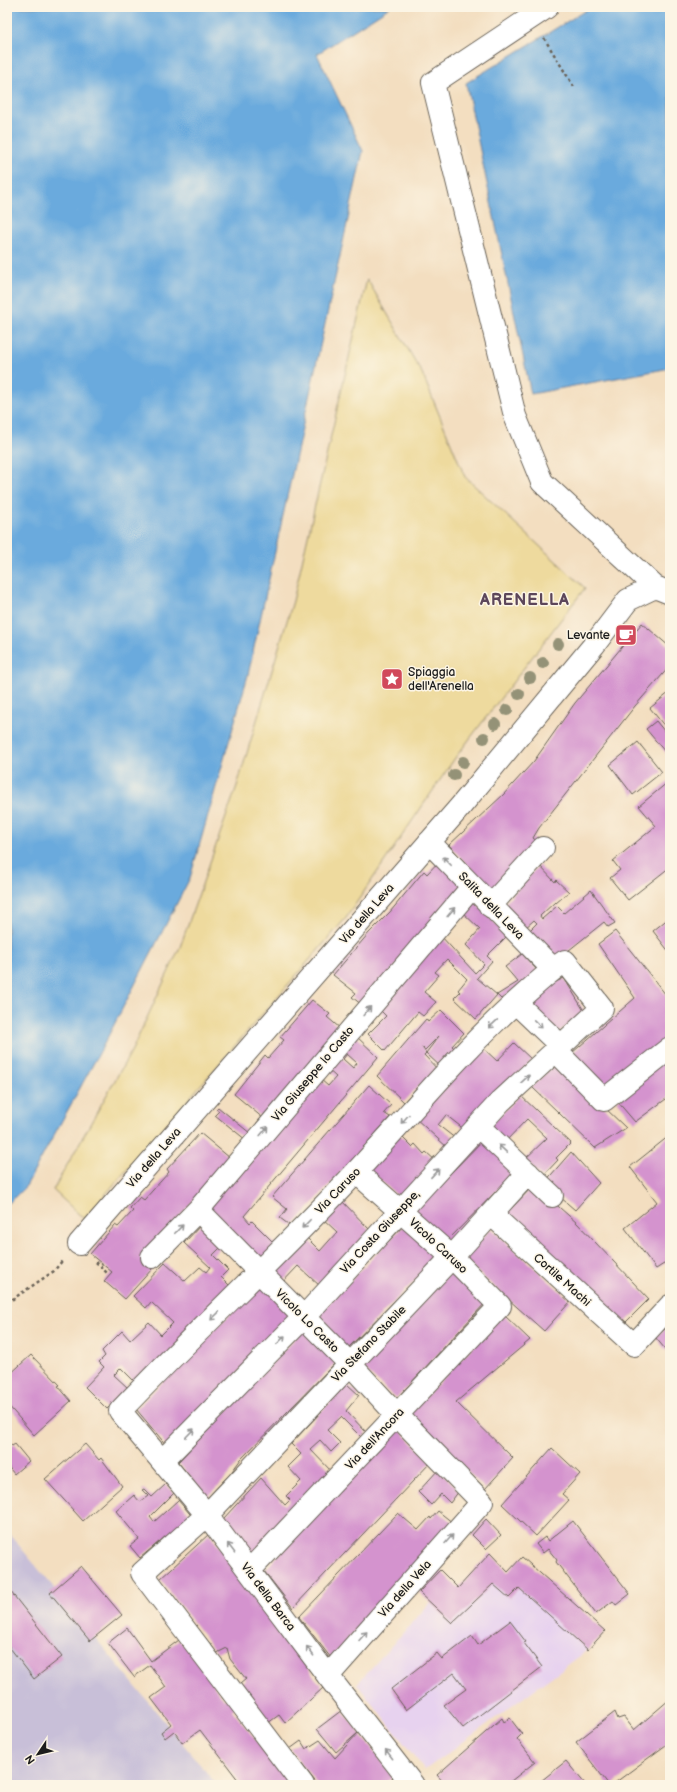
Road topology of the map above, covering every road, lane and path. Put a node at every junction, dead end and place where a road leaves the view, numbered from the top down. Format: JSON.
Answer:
{"nodes":[{"id":1,"x":547,"y":7,"type":"edge"},
{"id":2,"x":543,"y":36,"type":"dead end"},
{"id":3,"x":574,"y":87,"type":"dead end"},
{"id":4,"x":663,"y":590,"type":"edge"},
{"id":5,"x":429,"y":842,"type":"junction"},
{"id":6,"x":543,"y":848,"type":"dead end"},
{"id":7,"x":472,"y":887,"type":"junction"},
{"id":8,"x":490,"y":906,"type":"junction"},
{"id":9,"x":553,"y":969,"type":"junction"},
{"id":10,"x":516,"y":1003,"type":"junction"},
{"id":11,"x":558,"y":1048,"type":"junction"},
{"id":12,"x":670,"y":1048,"type":"edge"},
{"id":13,"x":478,"y":1126,"type":"junction"},
{"id":14,"x":356,"y":1172,"type":"junction"},
{"id":15,"x":528,"y":1173,"type":"junction"},
{"id":16,"x":552,"y":1196,"type":"dead end"},
{"id":17,"x":198,"y":1210,"type":"junction"},
{"id":18,"x":400,"y":1210,"type":"junction"},
{"id":19,"x":491,"y":1214,"type":"junction"},
{"id":20,"x":79,"y":1244,"type":"joint"},
{"id":21,"x":152,"y":1257,"type":"dead end"},
{"id":22,"x":452,"y":1257,"type":"junction"},
{"id":23,"x":259,"y":1274,"type":"junction"},
{"id":24,"x":7,"y":1303,"type":"edge"},
{"id":25,"x":500,"y":1306,"type":"joint"},
{"id":26,"x":670,"y":1306,"type":"edge"},
{"id":27,"x":303,"y":1318,"type":"junction"},
{"id":28,"x":350,"y":1364,"type":"junction"},
{"id":29,"x":120,"y":1411,"type":"joint"},
{"id":30,"x":397,"y":1415,"type":"junction"},
{"id":31,"x":162,"y":1461,"type":"junction"},
{"id":32,"x":482,"y":1502,"type":"joint"},
{"id":33,"x":207,"y":1515,"type":"junction"},
{"id":34,"x":249,"y":1572,"type":"junction"},
{"id":35,"x":328,"y":1676,"type":"junction"},
{"id":36,"x":302,"y":1785,"type":"edge"},
{"id":37,"x":413,"y":1785,"type":"edge"}],
"edges":[{"from":1,"to":4,"type":"street"},
{"from":2,"to":3,"type":"path"},
{"from":4,"to":5,"type":"street","name":"Via della Leva"},
{"from":7,"to":5,"type":"street","name":"Salita della Leva","one_way":true},
{"from":5,"to":20,"type":"street","name":"Via della Leva"},
{"from":6,"to":8,"type":"street"},
{"from":7,"to":8,"type":"street","name":"Salita della Leva"},
{"from":17,"to":7,"type":"street","name":"Via Giuseppe lo Casto","one_way":true},
{"from":8,"to":9,"type":"street","name":"Salita della Leva"},
{"from":9,"to":10,"type":"street","name":"Via Caruso"},
{"from":9,"to":11,"type":"street","name":"Via Costa Giuseppe,"},
{"from":10,"to":11,"type":"street","one_way":true},
{"from":10,"to":14,"type":"street","name":"Via Caruso","one_way":true},
{"from":11,"to":12,"type":"street"},
{"from":13,"to":11,"type":"street","name":"Via Costa Giuseppe,","one_way":true},
{"from":15,"to":13,"type":"street","one_way":true},
{"from":18,"to":13,"type":"street","name":"Via Costa Giuseppe,","one_way":true},
{"from":14,"to":18,"type":"street","name":"Vicolo Caruso"},
{"from":14,"to":23,"type":"street","name":"Via Caruso","one_way":true},
{"from":15,"to":16,"type":"street"},
{"from":15,"to":19,"type":"street","name":"Via Stefano Stabile"},
{"from":21,"to":17,"type":"street","name":"Via Giuseppe lo Casto","one_way":true},
{"from":17,"to":23,"type":"street","name":"Vicolo Lo Casto"},
{"from":18,"to":22,"type":"street","name":"Vicolo Caruso"},
{"from":18,"to":27,"type":"street","name":"Via Costa Giuseppe,"},
{"from":19,"to":22,"type":"street","name":"Via Stefano Stabile"},
{"from":19,"to":26,"type":"street","name":"Cortile Machi"},
{"from":20,"to":24,"type":"path"},
{"from":22,"to":25,"type":"street","name":"Vicolo Caruso"},
{"from":22,"to":28,"type":"street","name":"Via Stefano Stabile"},
{"from":23,"to":27,"type":"street","name":"Vicolo Lo Casto"},
{"from":23,"to":29,"type":"street","name":"Via Caruso","one_way":true},
{"from":25,"to":30,"type":"street","name":"Via dell'Ancora"},
{"from":27,"to":28,"type":"street","name":"Vicolo Lo Casto"},
{"from":31,"to":27,"type":"street","name":"Via Costa Giuseppe,","one_way":true},
{"from":28,"to":30,"type":"street","name":"Vicolo Lo Casto"},
{"from":28,"to":33,"type":"street","name":"Via Stefano Stabile"},
{"from":29,"to":31,"type":"street","name":"Via della Barca"},
{"from":30,"to":32,"type":"street","name":"Vicolo Lo Casto"},
{"from":30,"to":34,"type":"street","name":"Via dell'Ancora"},
{"from":31,"to":33,"type":"street","name":"Via della Barca"},
{"from":35,"to":32,"type":"street","name":"Via della Vela","one_way":true},
{"from":34,"to":33,"type":"street","name":"Via della Barca","one_way":true},
{"from":33,"to":36,"type":"street","name":"Via Stefano Stabile"},
{"from":35,"to":34,"type":"street","name":"Via della Barca","one_way":true},
{"from":37,"to":35,"type":"street","name":"Via della Barca","one_way":true}]}
